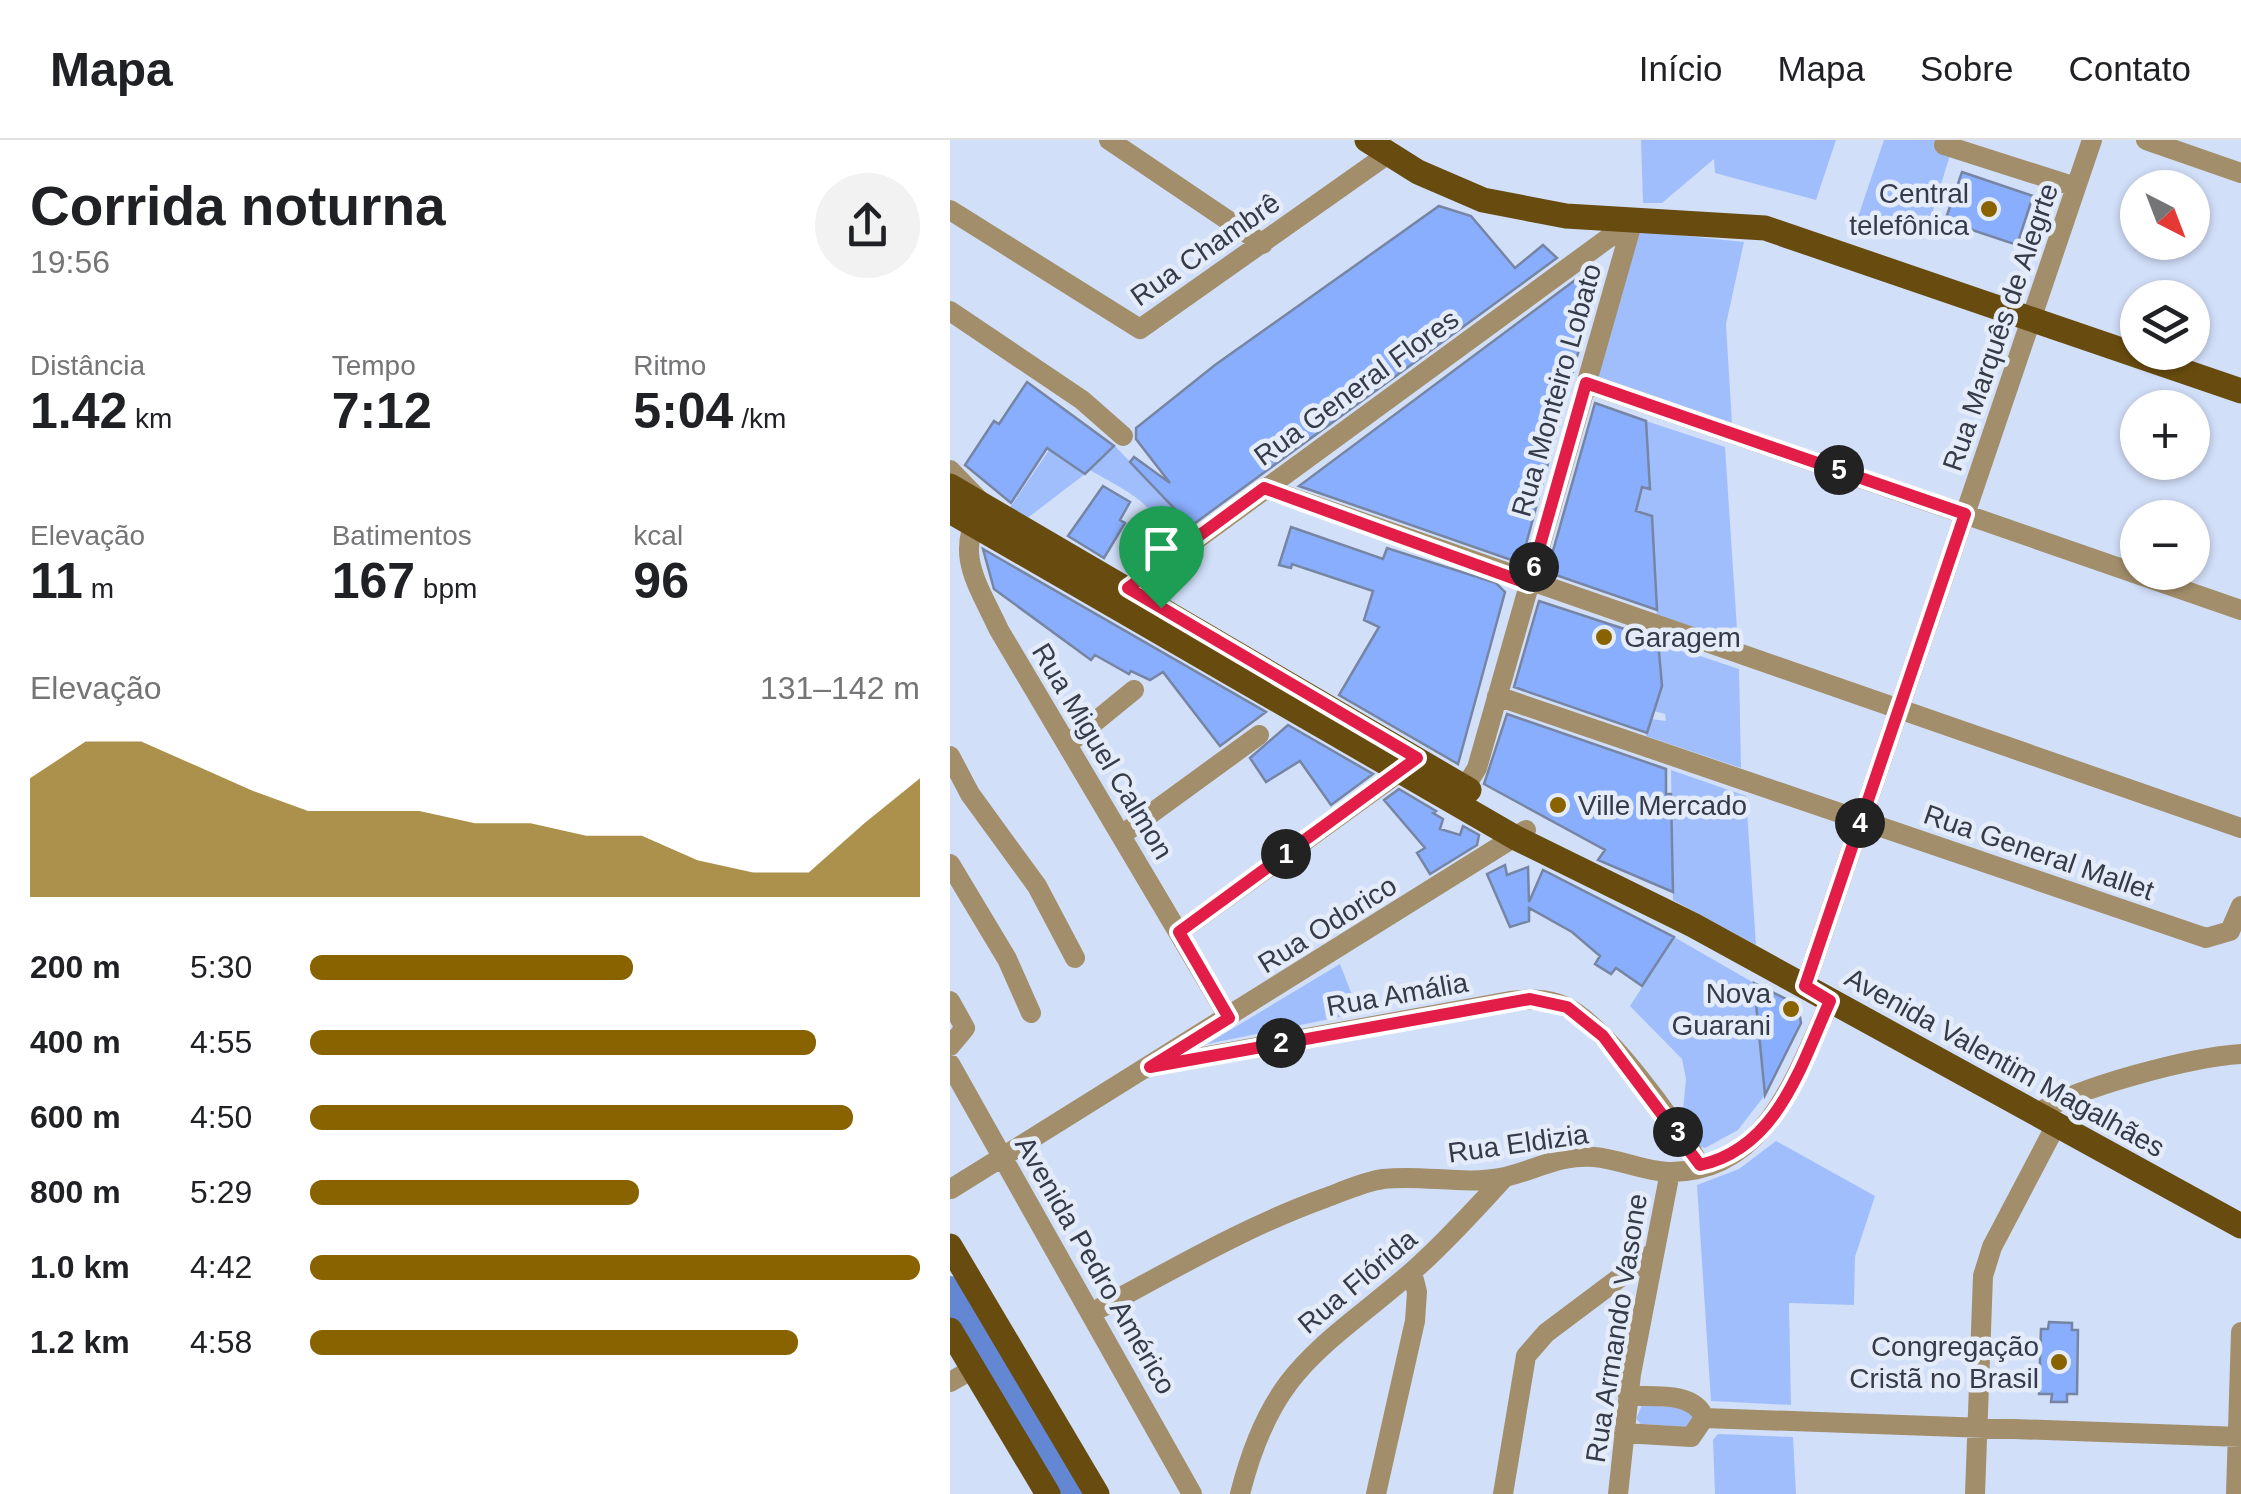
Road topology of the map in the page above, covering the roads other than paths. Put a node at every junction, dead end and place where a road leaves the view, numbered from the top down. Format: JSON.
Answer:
{"nodes":[{"id":1,"x":1110,"y":140,"type":"edge"},
{"id":2,"x":2092,"y":140,"type":"edge"},
{"id":3,"x":2146,"y":140,"type":"edge"},
{"id":4,"x":1944,"y":145,"type":"dead end"},
{"id":5,"x":1377,"y":147,"type":"edge"},
{"id":6,"x":2241,"y":172,"type":"edge"},
{"id":7,"x":2076,"y":186,"type":"junction"},
{"id":8,"x":950,"y":210,"type":"edge"},
{"id":9,"x":1633,"y":220,"type":"junction"},
{"id":10,"x":1263,"y":244,"type":"junction"},
{"id":11,"x":950,"y":311,"type":"edge"},
{"id":12,"x":2032,"y":319,"type":"junction"},
{"id":13,"x":1586,"y":383,"type":"junction"},
{"id":14,"x":2241,"y":390,"type":"edge"},
{"id":15,"x":1124,"y":436,"type":"dead end"},
{"id":16,"x":950,"y":470,"type":"edge"},
{"id":17,"x":950,"y":486,"type":"edge"},
{"id":18,"x":1264,"y":488,"type":"junction"},
{"id":19,"x":969,"y":512,"type":"edge"},
{"id":20,"x":1965,"y":514,"type":"junction"},
{"id":21,"x":1529,"y":584,"type":"junction"},
{"id":22,"x":1120,"y":595,"type":"junction"},
{"id":23,"x":2241,"y":610,"type":"edge"},
{"id":24,"x":1134,"y":690,"type":"dead end"},
{"id":25,"x":1497,"y":696,"type":"junction"},
{"id":26,"x":1898,"y":711,"type":"junction"},
{"id":27,"x":1259,"y":735,"type":"dead end"},
{"id":28,"x":1069,"y":743,"type":"junction"},
{"id":29,"x":950,"y":756,"type":"edge"},
{"id":30,"x":1410,"y":764,"type":"junction"},
{"id":31,"x":1461,"y":795,"type":"junction"},
{"id":32,"x":1861,"y":821,"type":"junction"},
{"id":33,"x":2241,"y":828,"type":"edge"},
{"id":34,"x":1123,"y":834,"type":"junction"},
{"id":35,"x":1522,"y":834,"type":"junction"},
{"id":36,"x":950,"y":864,"type":"edge"},
{"id":37,"x":2241,"y":906,"type":"edge"},
{"id":38,"x":1179,"y":932,"type":"junction"},
{"id":39,"x":1074,"y":958,"type":"dead end"},
{"id":40,"x":1805,"y":986,"type":"junction"},
{"id":41,"x":950,"y":1001,"type":"edge"},
{"id":42,"x":1830,"y":1001,"type":"junction"},
{"id":43,"x":1031,"y":1013,"type":"dead end"},
{"id":44,"x":1229,"y":1018,"type":"junction"},
{"id":45,"x":950,"y":1046,"type":"edge"},
{"id":46,"x":2241,"y":1054,"type":"edge"},
{"id":47,"x":950,"y":1064,"type":"edge"},
{"id":48,"x":1150,"y":1067,"type":"junction"},
{"id":49,"x":2046,"y":1119,"type":"junction"},
{"id":50,"x":1003,"y":1157,"type":"junction"},
{"id":51,"x":1700,"y":1165,"type":"junction"},
{"id":52,"x":1670,"y":1172,"type":"junction"},
{"id":53,"x":1505,"y":1177,"type":"junction"},
{"id":54,"x":951,"y":1190,"type":"edge"},
{"id":55,"x":2241,"y":1226,"type":"edge"},
{"id":56,"x":950,"y":1246,"type":"edge"},
{"id":57,"x":1654,"y":1252,"type":"junction"},
{"id":58,"x":1412,"y":1272,"type":"junction"},
{"id":59,"x":1093,"y":1312,"type":"junction"},
{"id":60,"x":950,"y":1330,"type":"edge"},
{"id":61,"x":2241,"y":1332,"type":"edge"},
{"id":62,"x":973,"y":1368,"type":"junction"},
{"id":63,"x":950,"y":1382,"type":"edge"},
{"id":64,"x":1628,"y":1396,"type":"junction"},
{"id":65,"x":1704,"y":1418,"type":"junction"},
{"id":66,"x":1978,"y":1428,"type":"junction"},
{"id":67,"x":1624,"y":1433,"type":"junction"},
{"id":68,"x":2239,"y":1437,"type":"edge"},
{"id":69,"x":1048,"y":1494,"type":"edge"},
{"id":70,"x":1097,"y":1494,"type":"edge"},
{"id":71,"x":1192,"y":1494,"type":"edge"},
{"id":72,"x":1240,"y":1494,"type":"edge"},
{"id":73,"x":1376,"y":1494,"type":"edge"},
{"id":74,"x":1503,"y":1494,"type":"edge"},
{"id":75,"x":1618,"y":1494,"type":"edge"},
{"id":76,"x":1975,"y":1494,"type":"edge"},
{"id":77,"x":2236,"y":1494,"type":"edge"}],
"edges":[{"from":1,"to":10,"type":"street"},
{"from":2,"to":7,"type":"street","name":"Rua Marquês de Alegrte"},
{"from":3,"to":6,"type":"street"},
{"from":4,"to":7,"type":"street"},
{"from":5,"to":9,"type":"main road"},
{"from":5,"to":10,"type":"street","name":"Rua Chambrê"},
{"from":7,"to":12,"type":"street","name":"Rua Marquês de Alegrte"},
{"from":8,"to":10,"type":"street","name":"Rua Chambrê"},
{"from":9,"to":12,"type":"main road"},
{"from":9,"to":13,"type":"street","name":"Rua Monteiro Lobato"},
{"from":9,"to":18,"type":"street","name":"Rua General Flores"},
{"from":11,"to":15,"type":"street"},
{"from":12,"to":14,"type":"main road"},
{"from":12,"to":20,"type":"street","name":"Rua Marquês de Alegrte"},
{"from":13,"to":20,"type":"street"},
{"from":13,"to":21,"type":"street","name":"Rua Monteiro Lobato"},
{"from":16,"to":19,"type":"street"},
{"from":17,"to":19,"type":"main road","name":"Avenida Valentim Magalhães"},
{"from":18,"to":21,"type":"street"},
{"from":18,"to":22,"type":"street","name":"Rua General Flores"},
{"from":19,"to":22,"type":"main road","name":"Avenida Valentim Magalhães"},
{"from":19,"to":28,"type":"street","name":"Rua Miguel Calmon"},
{"from":20,"to":23,"type":"street"},
{"from":20,"to":26,"type":"street","name":"Rua Marquês de Alegrte"},
{"from":21,"to":25,"type":"street","name":"Rua Monteiro Lobato"},
{"from":21,"to":26,"type":"street"},
{"from":22,"to":30,"type":"main road","name":"Avenida Valentim Magalhães"},
{"from":24,"to":28,"type":"street"},
{"from":25,"to":31,"type":"street","name":"Rua Monteiro Lobato"},
{"from":25,"to":32,"type":"street","name":"Rua General Mallet"},
{"from":26,"to":32,"type":"street","name":"Rua Marquês de Alegrte"},
{"from":26,"to":33,"type":"street"},
{"from":27,"to":34,"type":"street"},
{"from":28,"to":34,"type":"street","name":"Rua Miguel Calmon"},
{"from":29,"to":39,"type":"street"},
{"from":30,"to":31,"type":"main road","name":"Avenida Valentim Magalhães"},
{"from":30,"to":38,"type":"street"},
{"from":31,"to":35,"type":"main road","name":"Avenida Valentim Magalhães"},
{"from":32,"to":37,"type":"street","name":"Rua General Mallet"},
{"from":32,"to":40,"type":"street","name":"Rua Marquês de Alegrte"},
{"from":34,"to":38,"type":"street","name":"Rua Miguel Calmon"},
{"from":35,"to":40,"type":"main road","name":"Avenida Valentim Magalhães"},
{"from":35,"to":44,"type":"street","name":"Rua Odorico"},
{"from":36,"to":43,"type":"street"},
{"from":38,"to":44,"type":"street","name":"Rua Miguel Calmon"},
{"from":40,"to":42,"type":"main road","name":"Avenida Valentim Magalhães"},
{"from":41,"to":45,"type":"street"},
{"from":42,"to":49,"type":"main road","name":"Avenida Valentim Magalhães"},
{"from":42,"to":51,"type":"street","name":"Rua Eldizia"},
{"from":44,"to":48,"type":"street","name":"Rua Odorico"},
{"from":46,"to":49,"type":"street"},
{"from":47,"to":50,"type":"street","name":"Avenida Pedro Américo"},
{"from":48,"to":50,"type":"street","name":"Rua Odorico"},
{"from":48,"to":51,"type":"street","name":"Rua Amália"},
{"from":49,"to":55,"type":"main road","name":"Avenida Valentim Magalhães"},
{"from":49,"to":66,"type":"street"},
{"from":50,"to":54,"type":"street","name":"Rua Odorico"},
{"from":50,"to":59,"type":"street","name":"Avenida Pedro Américo"},
{"from":51,"to":52,"type":"street","name":"Rua Eldizia"},
{"from":52,"to":53,"type":"street","name":"Rua Eldizia"},
{"from":52,"to":57,"type":"street","name":"Rua Armando Vasone"},
{"from":53,"to":58,"type":"street","name":"Rua Flórida"},
{"from":53,"to":59,"type":"street","name":"Rua Eldizia"},
{"from":56,"to":70,"type":"main road"},
{"from":57,"to":64,"type":"street","name":"Rua Armando Vasone"},
{"from":57,"to":74,"type":"street"},
{"from":58,"to":72,"type":"street","name":"Rua Flórida"},
{"from":58,"to":73,"type":"street"},
{"from":59,"to":71,"type":"street","name":"Avenida Pedro Américo"},
{"from":60,"to":62,"type":"main road"},
{"from":61,"to":68,"type":"street"},
{"from":62,"to":63,"type":"street"},
{"from":62,"to":69,"type":"main road"},
{"from":64,"to":65,"type":"street"},
{"from":64,"to":67,"type":"street","name":"Rua Armando Vasone"},
{"from":65,"to":66,"type":"street"},
{"from":65,"to":67,"type":"street"},
{"from":66,"to":68,"type":"street"},
{"from":66,"to":76,"type":"street"},
{"from":67,"to":75,"type":"street","name":"Rua Armando Vasone"},
{"from":68,"to":77,"type":"street"}]}
